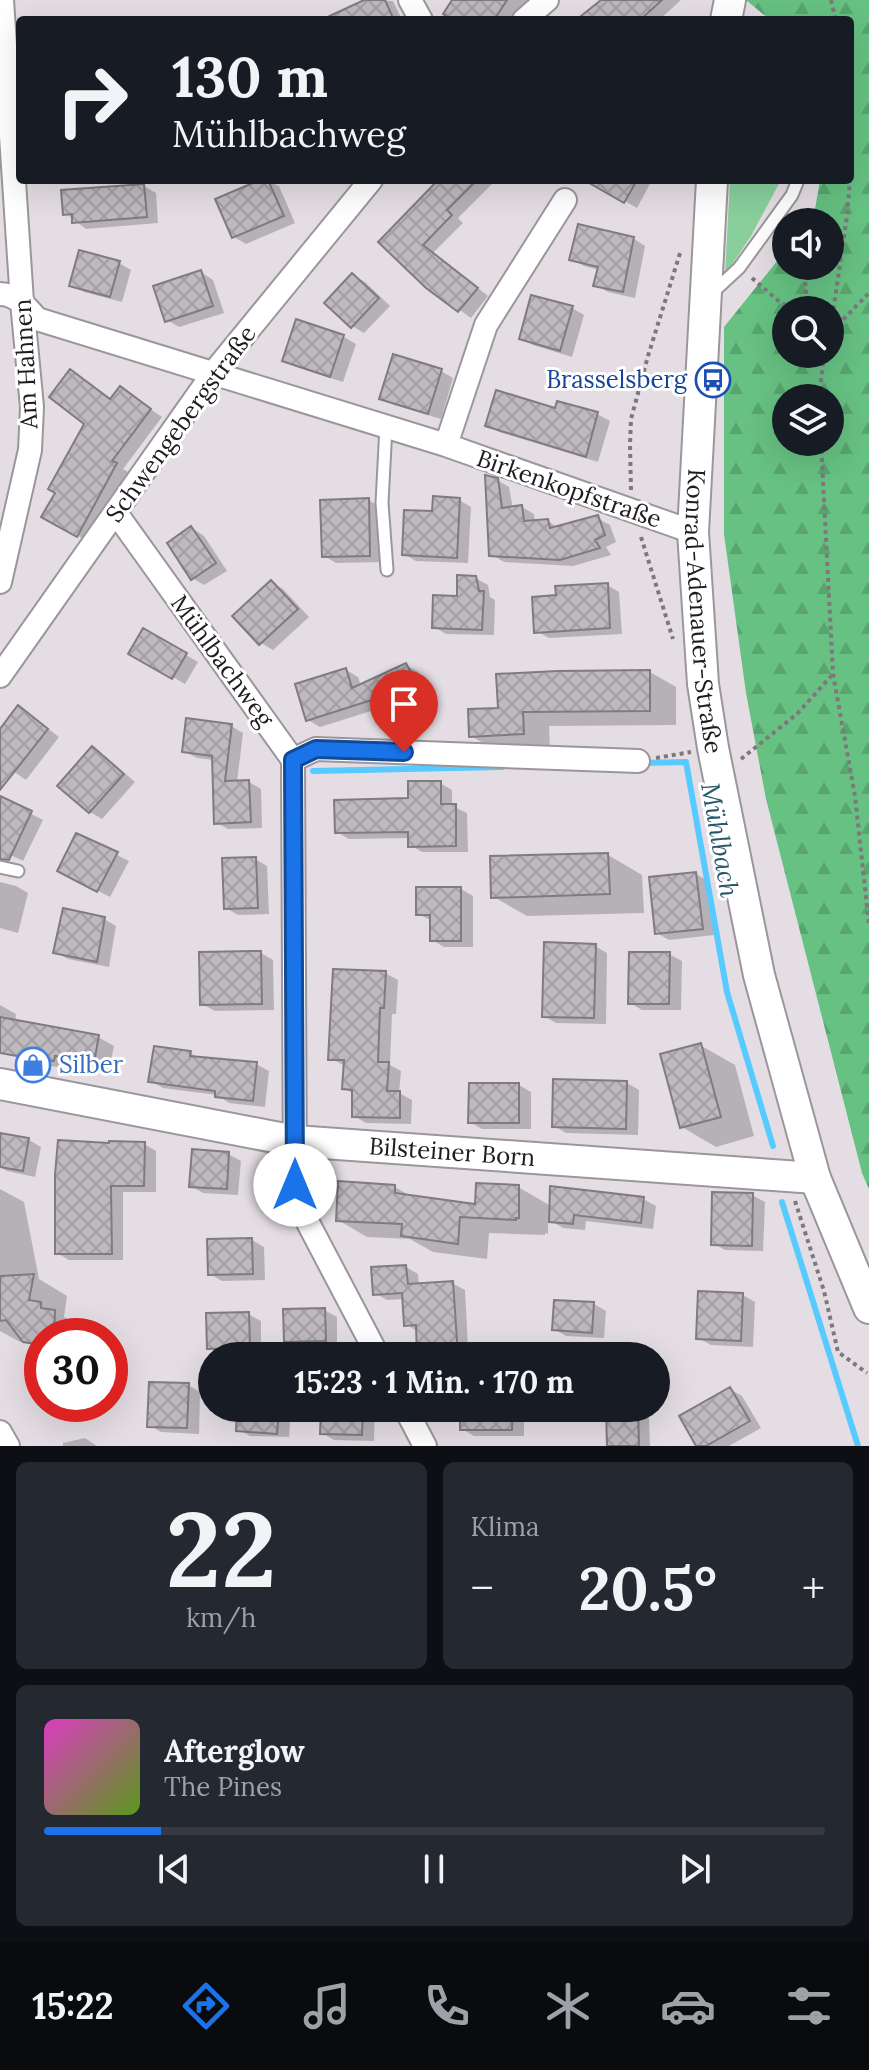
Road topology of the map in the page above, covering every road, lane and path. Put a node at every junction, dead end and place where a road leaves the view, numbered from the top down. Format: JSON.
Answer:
{"nodes":[{"id":1,"x":2,"y":0,"type":"edge"},
{"id":2,"x":547,"y":0,"type":"edge"},
{"id":3,"x":529,"y":16,"type":"edge"},
{"id":4,"x":368,"y":184,"type":"edge"},
{"id":5,"x":712,"y":184,"type":"edge"},
{"id":6,"x":796,"y":184,"type":"edge"},
{"id":7,"x":850,"y":184,"type":"edge"},
{"id":8,"x":565,"y":200,"type":"dead end"},
{"id":9,"x":869,"y":293,"type":"edge"},
{"id":10,"x":0,"y":294,"type":"edge"},
{"id":11,"x":835,"y":296,"type":"edge"},
{"id":12,"x":705,"y":299,"type":"junction"},
{"id":13,"x":22,"y":302,"type":"junction"},
{"id":14,"x":844,"y":319,"type":"edge"},
{"id":15,"x":214,"y":372,"type":"junction"},
{"id":16,"x":386,"y":426,"type":"junction"},
{"id":17,"x":446,"y":445,"type":"junction"},
{"id":18,"x":822,"y":456,"type":"edge"},
{"id":19,"x":116,"y":513,"type":"junction"},
{"id":20,"x":693,"y":532,"type":"junction"},
{"id":21,"x":387,"y":570,"type":"dead end"},
{"id":22,"x":0,"y":582,"type":"edge"},
{"id":23,"x":833,"y":674,"type":"junction"},
{"id":24,"x":0,"y":676,"type":"edge"},
{"id":25,"x":293,"y":760,"type":"junction"},
{"id":26,"x":638,"y":761,"type":"joint"},
{"id":27,"x":716,"y":762,"type":"junction"},
{"id":28,"x":0,"y":867,"type":"edge"},
{"id":29,"x":18,"y":871,"type":"dead end"},
{"id":30,"x":869,"y":925,"type":"edge"},
{"id":31,"x":0,"y":1084,"type":"edge"},
{"id":32,"x":295,"y":1141,"type":"junction"},
{"id":33,"x":815,"y":1178,"type":"junction"},
{"id":34,"x":869,"y":1308,"type":"edge"},
{"id":35,"x":371,"y":1342,"type":"edge"},
{"id":36,"x":412,"y":1422,"type":"edge"},
{"id":37,"x":0,"y":1432,"type":"edge"},
{"id":38,"x":8,"y":1446,"type":"edge"},
{"id":39,"x":425,"y":1446,"type":"edge"}],
"edges":[{"from":1,"to":13,"type":"street","name":"Am Hahnen"},
{"from":2,"to":3,"type":"street"},
{"from":4,"to":15,"type":"street","name":"Schwengebergstraße"},
{"from":5,"to":12,"type":"main road","name":"Konrad-Adenauer-Straße"},
{"from":6,"to":12,"type":"lane"},
{"from":7,"to":11,"type":"path"},
{"from":8,"to":17,"type":"street","name":"Birkenkopfstraße"},
{"from":9,"to":14,"type":"path"},
{"from":10,"to":13,"type":"street","name":"Birkenkopfstraße"},
{"from":12,"to":20,"type":"main road","name":"Konrad-Adenauer-Straße"},
{"from":13,"to":15,"type":"street","name":"Birkenkopfstraße"},
{"from":13,"to":22,"type":"street","name":"Am Hahnen"},
{"from":15,"to":16,"type":"street","name":"Birkenkopfstraße"},
{"from":15,"to":19,"type":"street","name":"Schwengebergstraße"},
{"from":16,"to":17,"type":"street","name":"Birkenkopfstraße"},
{"from":16,"to":21,"type":"lane"},
{"from":17,"to":20,"type":"street","name":"Birkenkopfstraße"},
{"from":18,"to":23,"type":"path"},
{"from":19,"to":24,"type":"street","name":"Schwengebergstraße"},
{"from":19,"to":25,"type":"street","name":"Mühlbachweg"},
{"from":20,"to":27,"type":"main road","name":"Konrad-Adenauer-Straße"},
{"from":23,"to":27,"type":"path"},
{"from":23,"to":30,"type":"path"},
{"from":25,"to":26,"type":"street"},
{"from":25,"to":32,"type":"street"},
{"from":26,"to":27,"type":"path"},
{"from":27,"to":33,"type":"main road","name":"Konrad-Adenauer-Straße"},
{"from":28,"to":29,"type":"lane"},
{"from":31,"to":32,"type":"main road","name":"Bilsteiner Born"},
{"from":32,"to":33,"type":"main road","name":"Bilsteiner Born"},
{"from":32,"to":35,"type":"street"},
{"from":33,"to":34,"type":"main road","name":"Konrad-Adenauer-Straße"},
{"from":36,"to":39,"type":"street"},
{"from":37,"to":38,"type":"street"}]}
